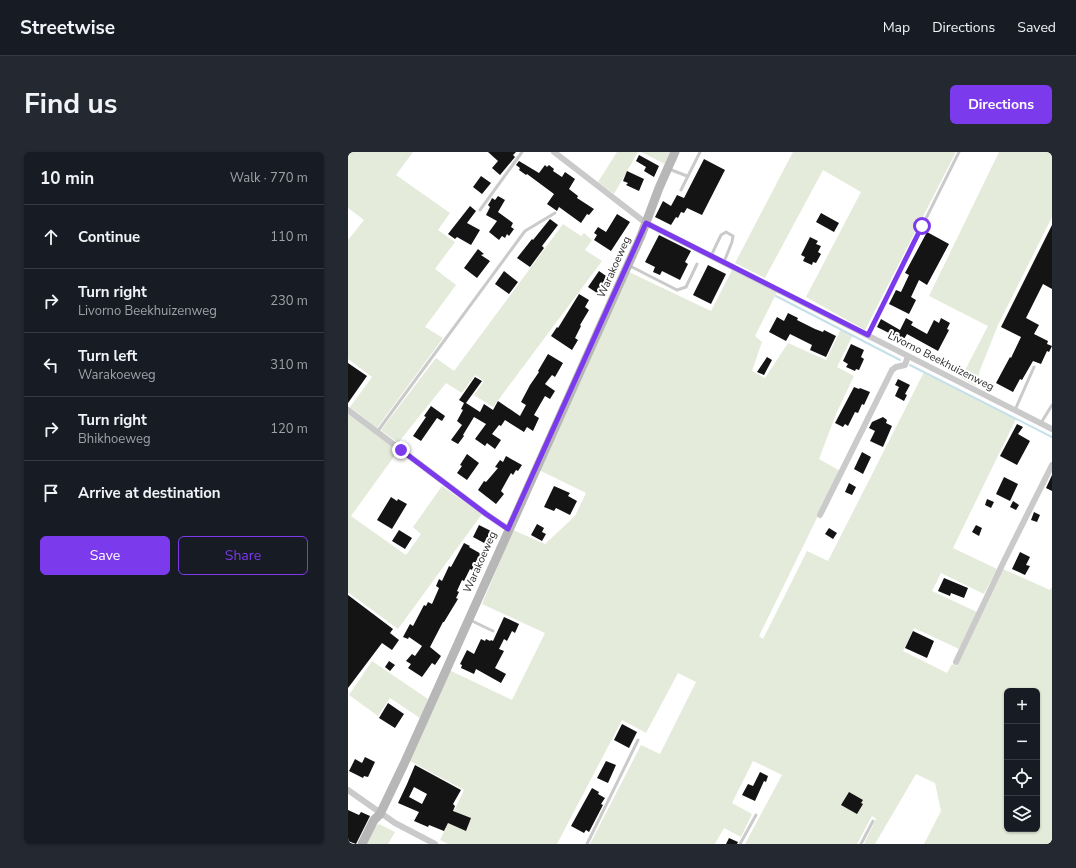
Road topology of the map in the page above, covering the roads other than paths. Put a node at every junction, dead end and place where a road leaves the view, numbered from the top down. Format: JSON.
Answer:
{"nodes":[{"id":1,"x":522,"y":152,"type":"edge"},
{"id":2,"x":554,"y":152,"type":"edge"},
{"id":3,"x":675,"y":152,"type":"edge"},
{"id":4,"x":700,"y":152,"type":"edge"},
{"id":5,"x":959,"y":152,"type":"edge"},
{"id":6,"x":667,"y":169,"type":"junction"},
{"id":7,"x":687,"y":176,"type":"junction"},
{"id":8,"x":681,"y":190,"type":"dead end"},
{"id":9,"x":480,"y":210,"type":"dead end"},
{"id":10,"x":555,"y":213,"type":"dead end"},
{"id":11,"x":646,"y":223,"type":"junction"},
{"id":12,"x":711,"y":256,"type":"junction"},
{"id":13,"x":724,"y":263,"type":"junction"},
{"id":14,"x":697,"y":264,"type":"dead end"},
{"id":15,"x":628,"y":265,"type":"junction"},
{"id":16,"x":868,"y":335,"type":"junction"},
{"id":17,"x":908,"y":356,"type":"junction"},
{"id":18,"x":1034,"y":367,"type":"dead end"},
{"id":19,"x":1052,"y":405,"type":"edge"},
{"id":20,"x":348,"y":410,"type":"edge"},
{"id":21,"x":1015,"y":410,"type":"junction"},
{"id":22,"x":1041,"y":423,"type":"junction"},
{"id":23,"x":1052,"y":429,"type":"edge"},
{"id":24,"x":377,"y":432,"type":"junction"},
{"id":25,"x":1052,"y":466,"type":"edge"},
{"id":26,"x":820,"y":515,"type":"dead end"},
{"id":27,"x":508,"y":529,"type":"junction"},
{"id":28,"x":468,"y":620,"type":"junction"},
{"id":29,"x":493,"y":631,"type":"dead end"},
{"id":30,"x":956,"y":662,"type":"dead end"},
{"id":31,"x":638,"y":740,"type":"dead end"},
{"id":32,"x":348,"y":790,"type":"edge"},
{"id":33,"x":380,"y":814,"type":"junction"},
{"id":34,"x":756,"y":815,"type":"dead end"},
{"id":35,"x":873,"y":820,"type":"dead end"},
{"id":36,"x":362,"y":844,"type":"edge"},
{"id":37,"x":435,"y":844,"type":"edge"},
{"id":38,"x":587,"y":844,"type":"edge"},
{"id":39,"x":740,"y":844,"type":"edge"},
{"id":40,"x":861,"y":844,"type":"edge"}],
"edges":[{"from":1,"to":9,"type":"lane"},
{"from":2,"to":11,"type":"street","name":"Livorno Beekhuizenweg"},
{"from":3,"to":6,"type":"street","name":"Warakoeweg"},
{"from":4,"to":7,"type":"lane"},
{"from":5,"to":16,"type":"lane"},
{"from":6,"to":7,"type":"lane"},
{"from":6,"to":11,"type":"street","name":"Warakoeweg"},
{"from":7,"to":8,"type":"lane"},
{"from":10,"to":24,"type":"lane"},
{"from":11,"to":12,"type":"street","name":"Livorno Beekhuizenweg"},
{"from":11,"to":15,"type":"street","name":"Warakoeweg"},
{"from":12,"to":13,"type":"street","name":"Livorno Beekhuizenweg"},
{"from":12,"to":13,"type":"lane"},
{"from":13,"to":16,"type":"street","name":"Livorno Beekhuizenweg"},
{"from":14,"to":15,"type":"lane"},
{"from":15,"to":27,"type":"street","name":"Warakoeweg"},
{"from":16,"to":17,"type":"street","name":"Livorno Beekhuizenweg"},
{"from":17,"to":21,"type":"street","name":"Livorno Beekhuizenweg"},
{"from":17,"to":26,"type":"street"},
{"from":18,"to":21,"type":"lane"},
{"from":19,"to":22,"type":"lane"},
{"from":20,"to":24,"type":"street"},
{"from":21,"to":22,"type":"street","name":"Livorno Beekhuizenweg"},
{"from":22,"to":23,"type":"street","name":"Livorno Beekhuizenweg"},
{"from":24,"to":27,"type":"street"},
{"from":25,"to":30,"type":"street"},
{"from":27,"to":28,"type":"street","name":"Warakoeweg"},
{"from":28,"to":29,"type":"lane"},
{"from":28,"to":33,"type":"street","name":"Warakoeweg"},
{"from":31,"to":38,"type":"lane"},
{"from":32,"to":33,"type":"street"},
{"from":33,"to":36,"type":"street","name":"Warakoeweg"},
{"from":33,"to":37,"type":"street"},
{"from":34,"to":39,"type":"lane"},
{"from":35,"to":40,"type":"lane"}]}
